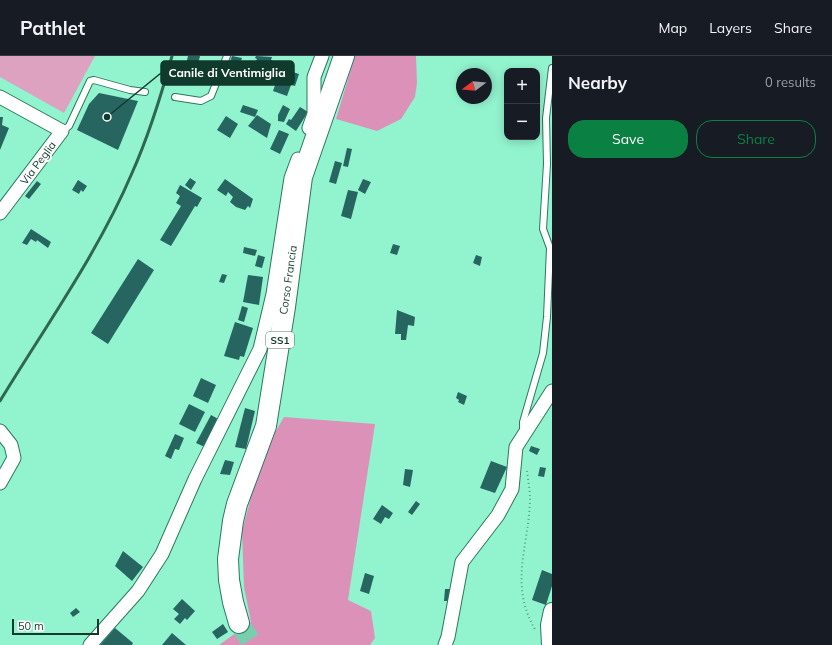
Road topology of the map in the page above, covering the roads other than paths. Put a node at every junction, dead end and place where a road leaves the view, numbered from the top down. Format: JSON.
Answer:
{"nodes":[{"id":1,"x":227,"y":56,"type":"edge"},
{"id":2,"x":322,"y":56,"type":"edge"},
{"id":3,"x":344,"y":56,"type":"edge"},
{"id":4,"x":552,"y":68,"type":"edge"},
{"id":5,"x":145,"y":92,"type":"dead end"},
{"id":6,"x":0,"y":97,"type":"edge"},
{"id":7,"x":175,"y":97,"type":"dead end"},
{"id":8,"x":62,"y":131,"type":"junction"},
{"id":9,"x":0,"y":213,"type":"edge"},
{"id":10,"x":552,"y":391,"type":"edge"},
{"id":11,"x":1,"y":432,"type":"edge"},
{"id":12,"x":523,"y":434,"type":"junction"},
{"id":13,"x":0,"y":483,"type":"edge"},
{"id":14,"x":552,"y":611,"type":"edge"},
{"id":15,"x":239,"y":623,"type":"tunnel mouth"},
{"id":16,"x":549,"y":643,"type":"edge"},
{"id":17,"x":90,"y":645,"type":"edge"},
{"id":18,"x":445,"y":645,"type":"edge"}],
"edges":[{"from":1,"to":7,"type":"lane"},
{"from":2,"to":17,"type":"street"},
{"from":3,"to":15,"type":"main road","name":"Corso Francia","number":"SS1"},
{"from":4,"to":12,"type":"lane"},
{"from":5,"to":8,"type":"lane"},
{"from":6,"to":8,"type":"street","name":"Via Peglia"},
{"from":8,"to":9,"type":"street","name":"Via Peglia"},
{"from":10,"to":12,"type":"street"},
{"from":11,"to":13,"type":"street"},
{"from":12,"to":18,"type":"street"},
{"from":14,"to":16,"type":"street"}]}
